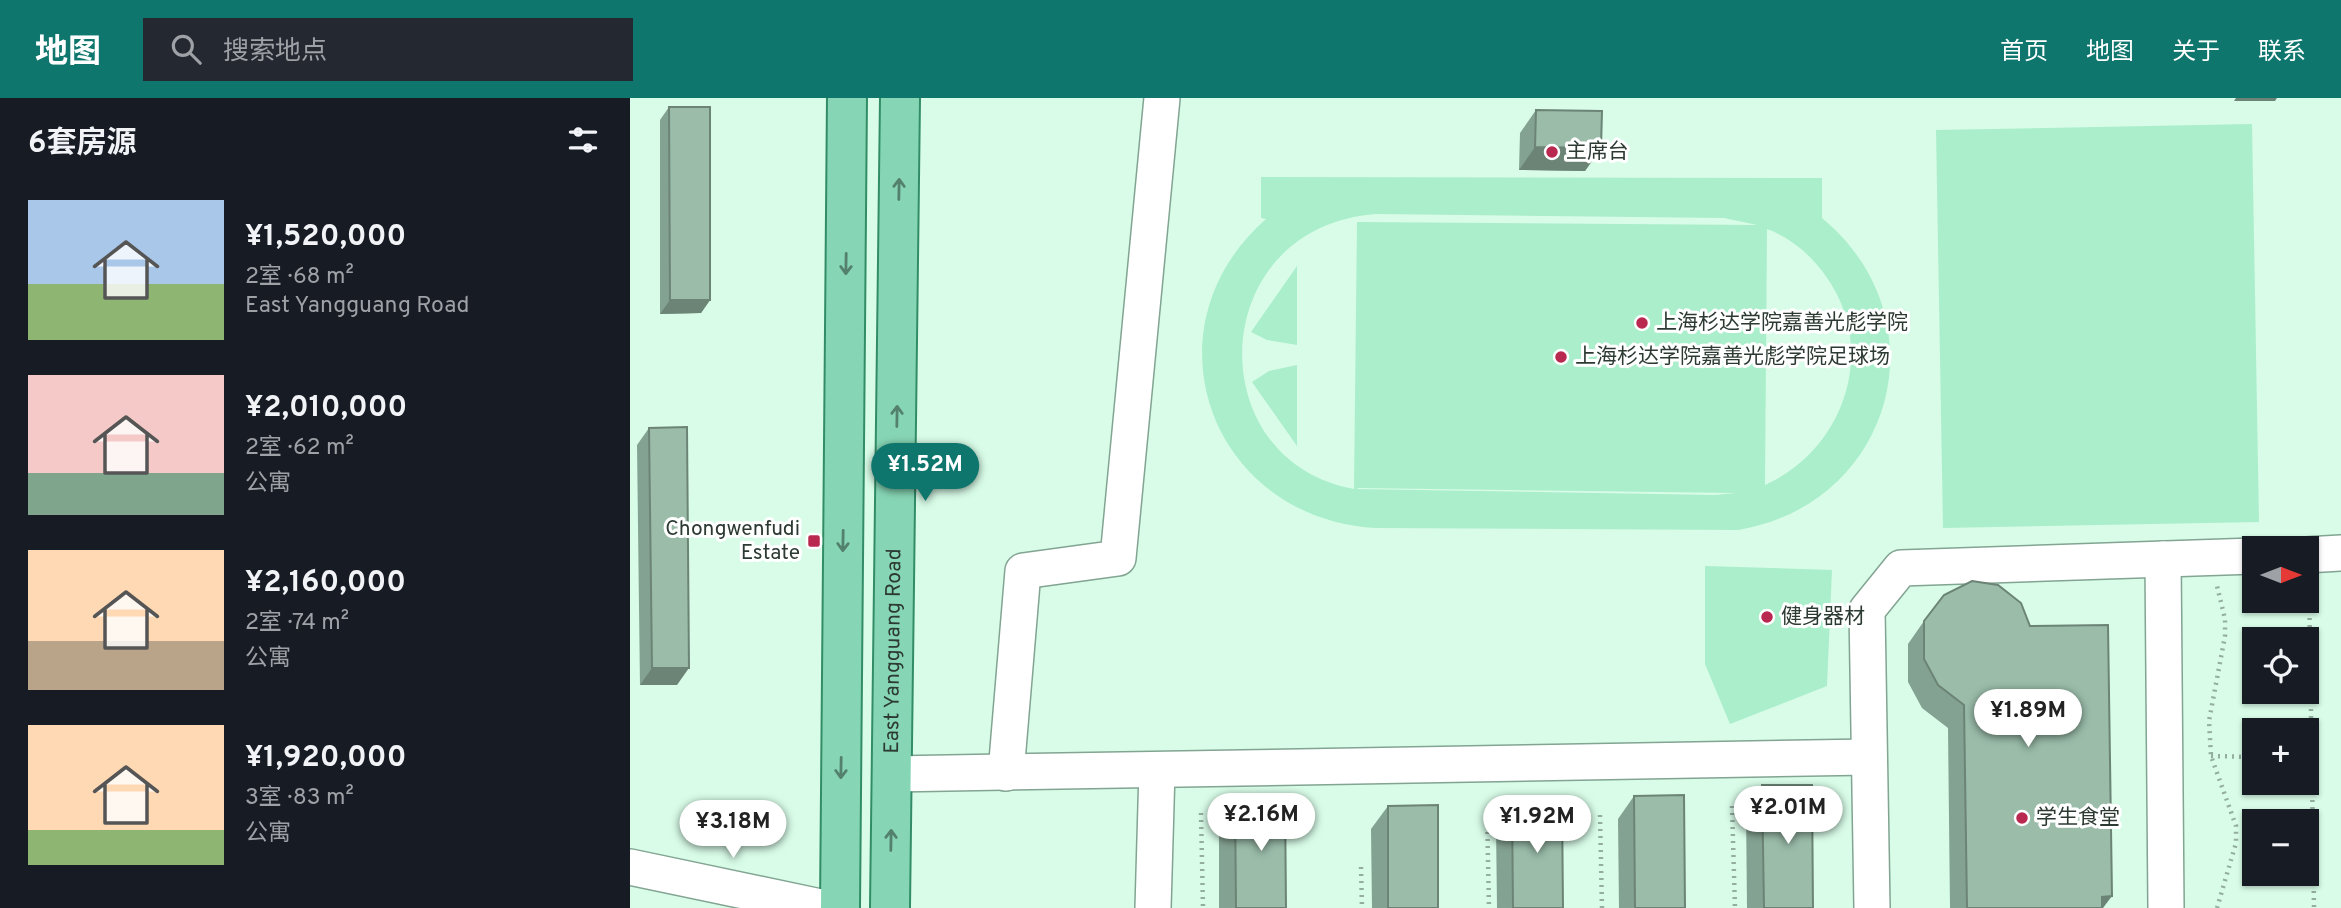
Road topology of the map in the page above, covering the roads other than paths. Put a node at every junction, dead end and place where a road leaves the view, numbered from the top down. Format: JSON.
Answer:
{"nodes":[{"id":1,"x":847,"y":98,"type":"edge"},
{"id":2,"x":900,"y":98,"type":"edge"},
{"id":3,"x":1162,"y":98,"type":"edge"},
{"id":4,"x":2242,"y":557,"type":"edge"},
{"id":5,"x":2163,"y":559,"type":"junction"},
{"id":6,"x":1870,"y":757,"type":"junction"},
{"id":7,"x":1157,"y":770,"type":"junction"},
{"id":8,"x":1006,"y":773,"type":"junction"},
{"id":9,"x":892,"y":774,"type":"junction"},
{"id":10,"x":630,"y":867,"type":"edge"},
{"id":11,"x":825,"y":908,"type":"edge"},
{"id":12,"x":840,"y":908,"type":"edge"},
{"id":13,"x":890,"y":908,"type":"edge"},
{"id":14,"x":1153,"y":908,"type":"edge"},
{"id":15,"x":1872,"y":908,"type":"edge"},
{"id":16,"x":2166,"y":908,"type":"edge"}],
"edges":[{"from":1,"to":12,"type":"main road","one_way":true},
{"from":9,"to":2,"type":"main road","name":"East Yangguang Road","one_way":true},
{"from":3,"to":8,"type":"street"},
{"from":4,"to":5,"type":"street"},
{"from":5,"to":6,"type":"street"},
{"from":5,"to":16,"type":"street"},
{"from":6,"to":7,"type":"street"},
{"from":6,"to":15,"type":"street"},
{"from":7,"to":8,"type":"street"},
{"from":7,"to":14,"type":"street"},
{"from":8,"to":9,"type":"street"},
{"from":13,"to":9,"type":"main road","name":"East Yangguang Road","one_way":true},
{"from":10,"to":11,"type":"street"}]}
